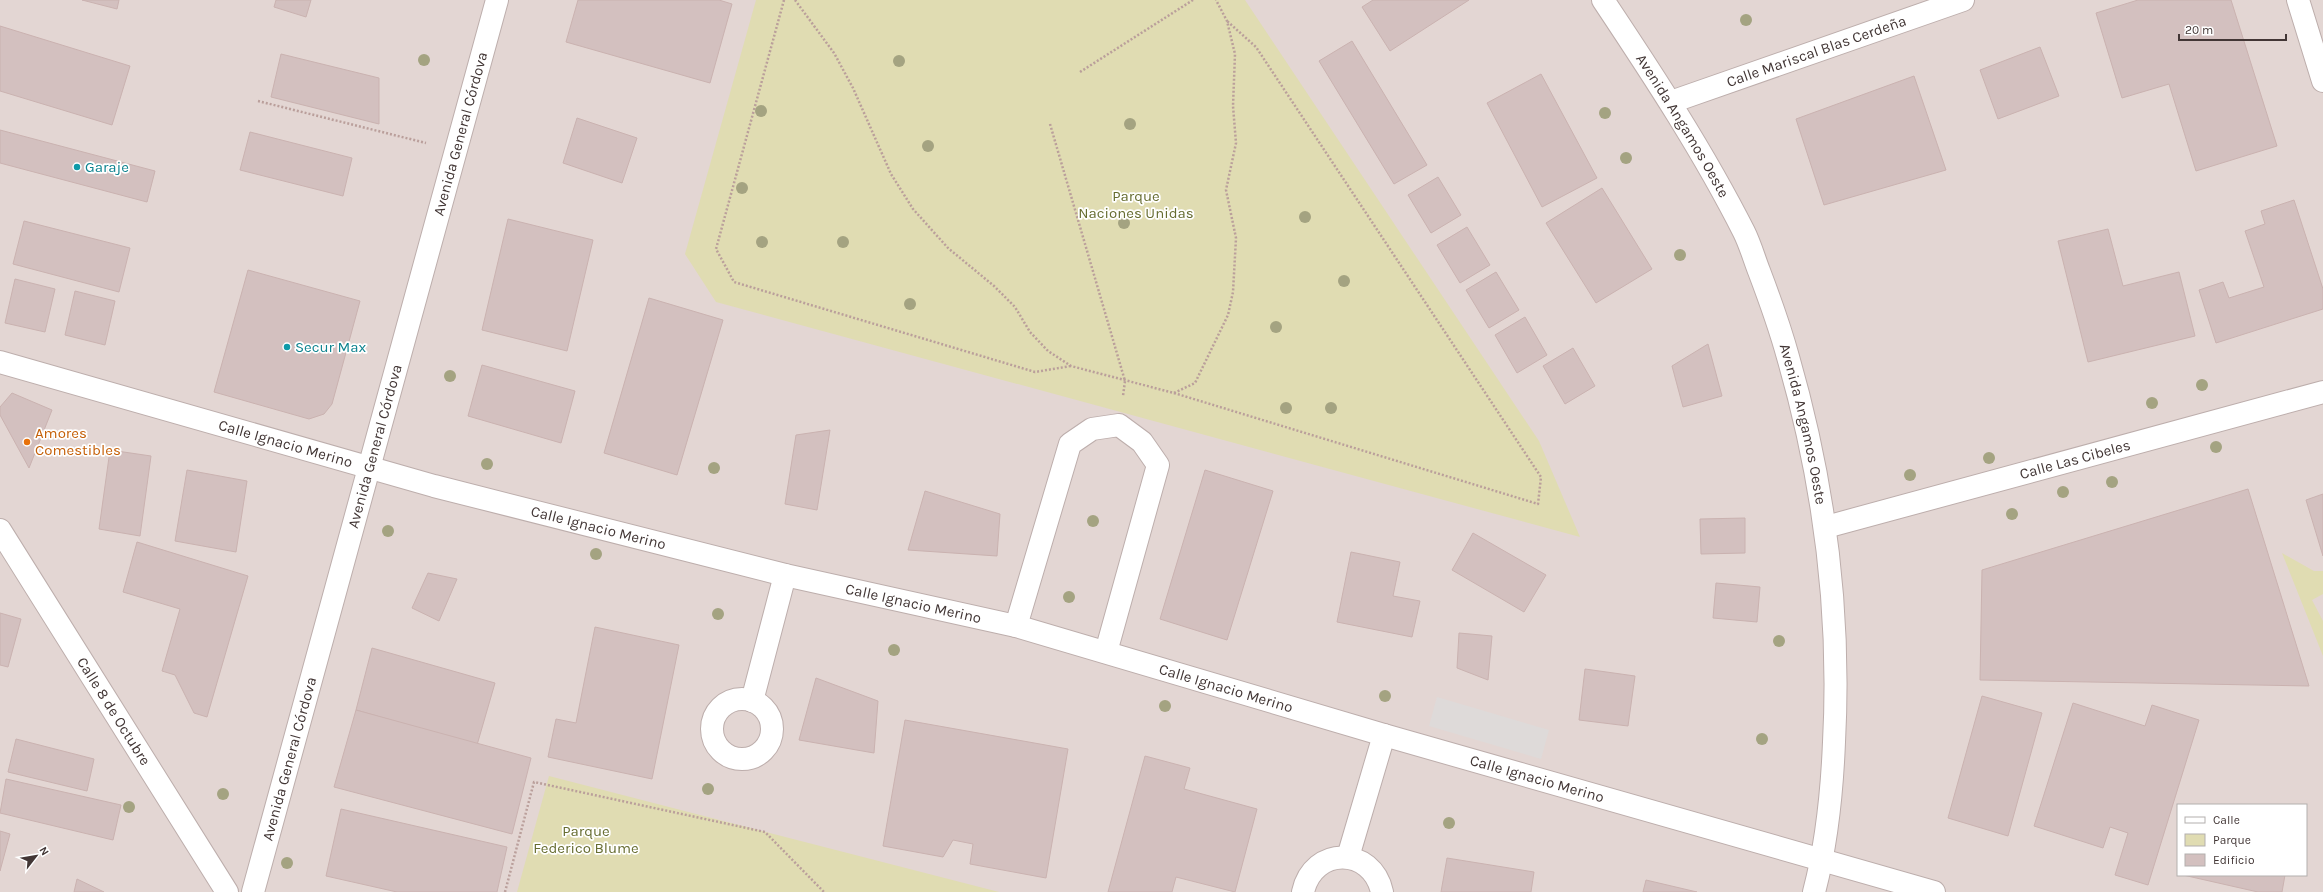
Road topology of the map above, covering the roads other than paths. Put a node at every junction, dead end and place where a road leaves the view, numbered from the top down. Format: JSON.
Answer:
{"nodes":[{"id":1,"x":497,"y":0,"type":"edge"},
{"id":2,"x":1603,"y":0,"type":"edge"},
{"id":3,"x":1963,"y":0,"type":"edge"},
{"id":4,"x":2298,"y":0,"type":"edge"},
{"id":5,"x":2323,"y":81,"type":"edge"},
{"id":6,"x":1670,"y":102,"type":"junction"},
{"id":7,"x":0,"y":362,"type":"edge"},
{"id":8,"x":2323,"y":392,"type":"edge"},
{"id":9,"x":370,"y":469,"type":"junction"},
{"id":10,"x":1826,"y":527,"type":"junction"},
{"id":11,"x":0,"y":530,"type":"edge"},
{"id":12,"x":785,"y":575,"type":"junction"},
{"id":13,"x":1016,"y":626,"type":"junction"},
{"id":14,"x":1106,"y":652,"type":"junction"},
{"id":15,"x":752,"y":701,"type":"dead end"},
{"id":16,"x":1384,"y":735,"type":"junction"},
{"id":17,"x":1348,"y":857,"type":"junction"},
{"id":18,"x":1822,"y":860,"type":"junction"},
{"id":19,"x":227,"y":892,"type":"edge"},
{"id":20,"x":253,"y":892,"type":"edge"},
{"id":21,"x":1303,"y":892,"type":"edge"},
{"id":22,"x":1382,"y":892,"type":"edge"},
{"id":23,"x":1814,"y":892,"type":"edge"},
{"id":24,"x":1934,"y":892,"type":"edge"}],
"edges":[{"from":1,"to":9,"type":"street","name":"Avenida General Córdova"},
{"from":2,"to":6,"type":"street","name":"Avenida Angamos Oeste"},
{"from":3,"to":6,"type":"street","name":"Calle Mariscal Blas Cerdeña"},
{"from":4,"to":5,"type":"street"},
{"from":6,"to":10,"type":"street","name":"Avenida Angamos Oeste"},
{"from":7,"to":9,"type":"street","name":"Calle Ignacio Merino"},
{"from":8,"to":10,"type":"street","name":"Calle Las Cibeles"},
{"from":9,"to":12,"type":"street","name":"Calle Ignacio Merino"},
{"from":9,"to":20,"type":"street","name":"Avenida General Córdova"},
{"from":10,"to":18,"type":"street","name":"Avenida Angamos Oeste"},
{"from":11,"to":19,"type":"street","name":"Calle 8 de Octubre"},
{"from":12,"to":13,"type":"street","name":"Calle Ignacio Merino"},
{"from":12,"to":15,"type":"street"},
{"from":13,"to":14,"type":"street","name":"Calle Ignacio Merino"},
{"from":13,"to":14,"type":"street"},
{"from":14,"to":16,"type":"street","name":"Calle Ignacio Merino"},
{"from":16,"to":17,"type":"street"},
{"from":16,"to":18,"type":"street","name":"Calle Ignacio Merino"},
{"from":17,"to":21,"type":"street"},
{"from":17,"to":22,"type":"street"},
{"from":18,"to":23,"type":"street","name":"Avenida Angamos Oeste"},
{"from":18,"to":24,"type":"street","name":"Calle Ignacio Merino"}]}
